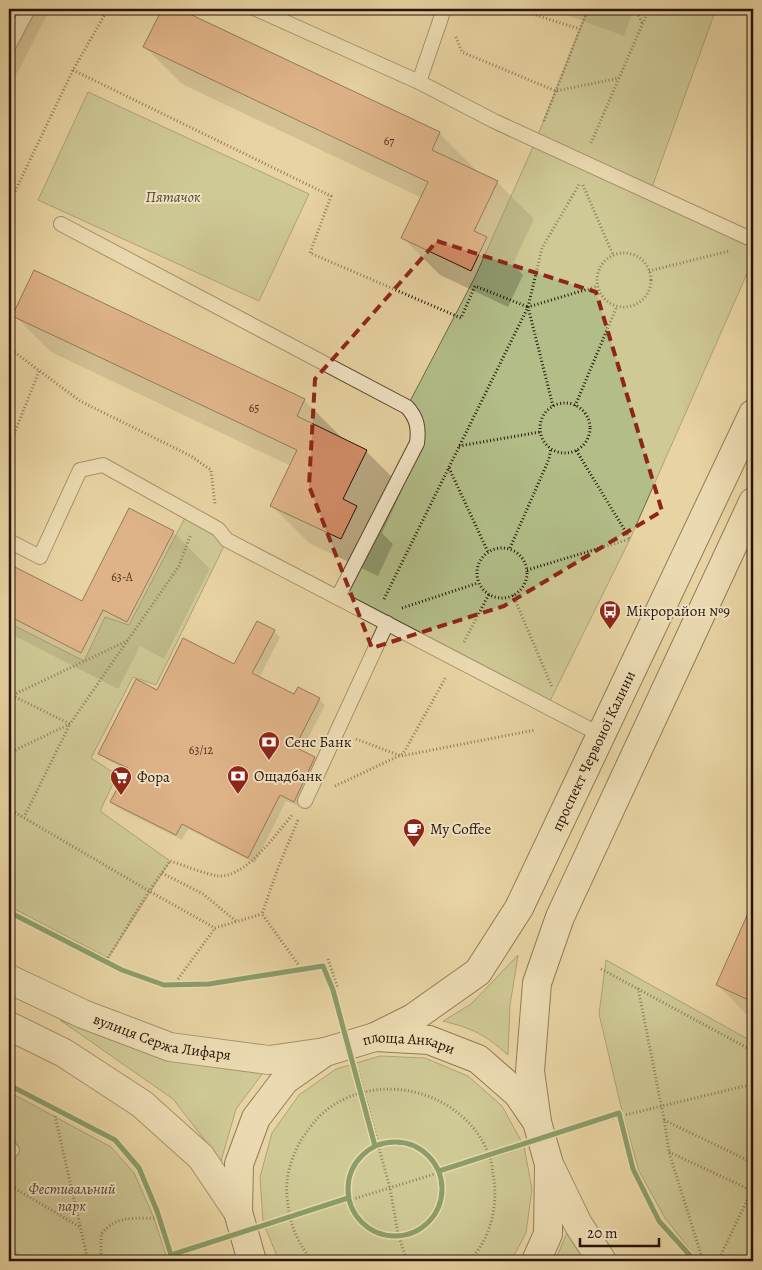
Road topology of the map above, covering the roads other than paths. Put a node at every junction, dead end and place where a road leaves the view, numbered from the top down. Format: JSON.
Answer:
{"nodes":[{"id":1,"x":28,"y":9,"type":"edge"},
{"id":2,"x":256,"y":9,"type":"edge"},
{"id":3,"x":442,"y":14,"type":"edge"},
{"id":4,"x":9,"y":45,"type":"edge"},
{"id":5,"x":419,"y":82,"type":"junction"},
{"id":6,"x":61,"y":224,"type":"dead end"},
{"id":7,"x":753,"y":240,"type":"edge"},
{"id":8,"x":753,"y":414,"type":"edge"},
{"id":9,"x":753,"y":502,"type":"edge"},
{"id":10,"x":9,"y":541,"type":"edge"},
{"id":11,"x":338,"y":597,"type":"junction"},
{"id":12,"x":381,"y":620,"type":"junction"},
{"id":13,"x":601,"y":735,"type":"junction"},
{"id":14,"x":305,"y":801,"type":"road end"},
{"id":15,"x":9,"y":979,"type":"edge"},
{"id":16,"x":9,"y":1026,"type":"edge"},
{"id":17,"x":376,"y":1037,"type":"junction"},
{"id":18,"x":325,"y":1052,"type":"junction"},
{"id":19,"x":530,"y":1133,"type":"junction"},
{"id":20,"x":549,"y":1164,"type":"junction"},
{"id":21,"x":238,"y":1212,"type":"junction"},
{"id":22,"x":251,"y":1261,"type":"edge"},
{"id":23,"x":536,"y":1261,"type":"edge"},
{"id":24,"x":602,"y":1261,"type":"edge"}],
"edges":[{"from":1,"to":4,"type":"lane"},
{"from":2,"to":5,"type":"lane"},
{"from":3,"to":5,"type":"lane"},
{"from":5,"to":7,"type":"lane"},
{"from":6,"to":11,"type":"lane"},
{"from":8,"to":13,"type":"main road","name":"проспект Червоної Калини"},
{"from":9,"to":19,"type":"main road"},
{"from":10,"to":11,"type":"lane"},
{"from":11,"to":12,"type":"lane"},
{"from":12,"to":13,"type":"lane"},
{"from":12,"to":14,"type":"lane"},
{"from":13,"to":17,"type":"main road","name":"проспект Червоної Калини"},
{"from":15,"to":18,"type":"main road","name":"вулиця Сержа Лифаря"},
{"from":16,"to":21,"type":"main road"},
{"from":17,"to":18,"type":"main road","name":"площа Анкари"},
{"from":17,"to":19,"type":"main road","name":"площа Анкари"},
{"from":18,"to":21,"type":"main road","name":"площа Анкари"},
{"from":19,"to":20,"type":"main road","name":"площа Анкари"},
{"from":20,"to":23,"type":"main road","name":"площа Анкари"},
{"from":20,"to":24,"type":"main road"},
{"from":21,"to":22,"type":"main road","name":"площа Анкари"}]}
